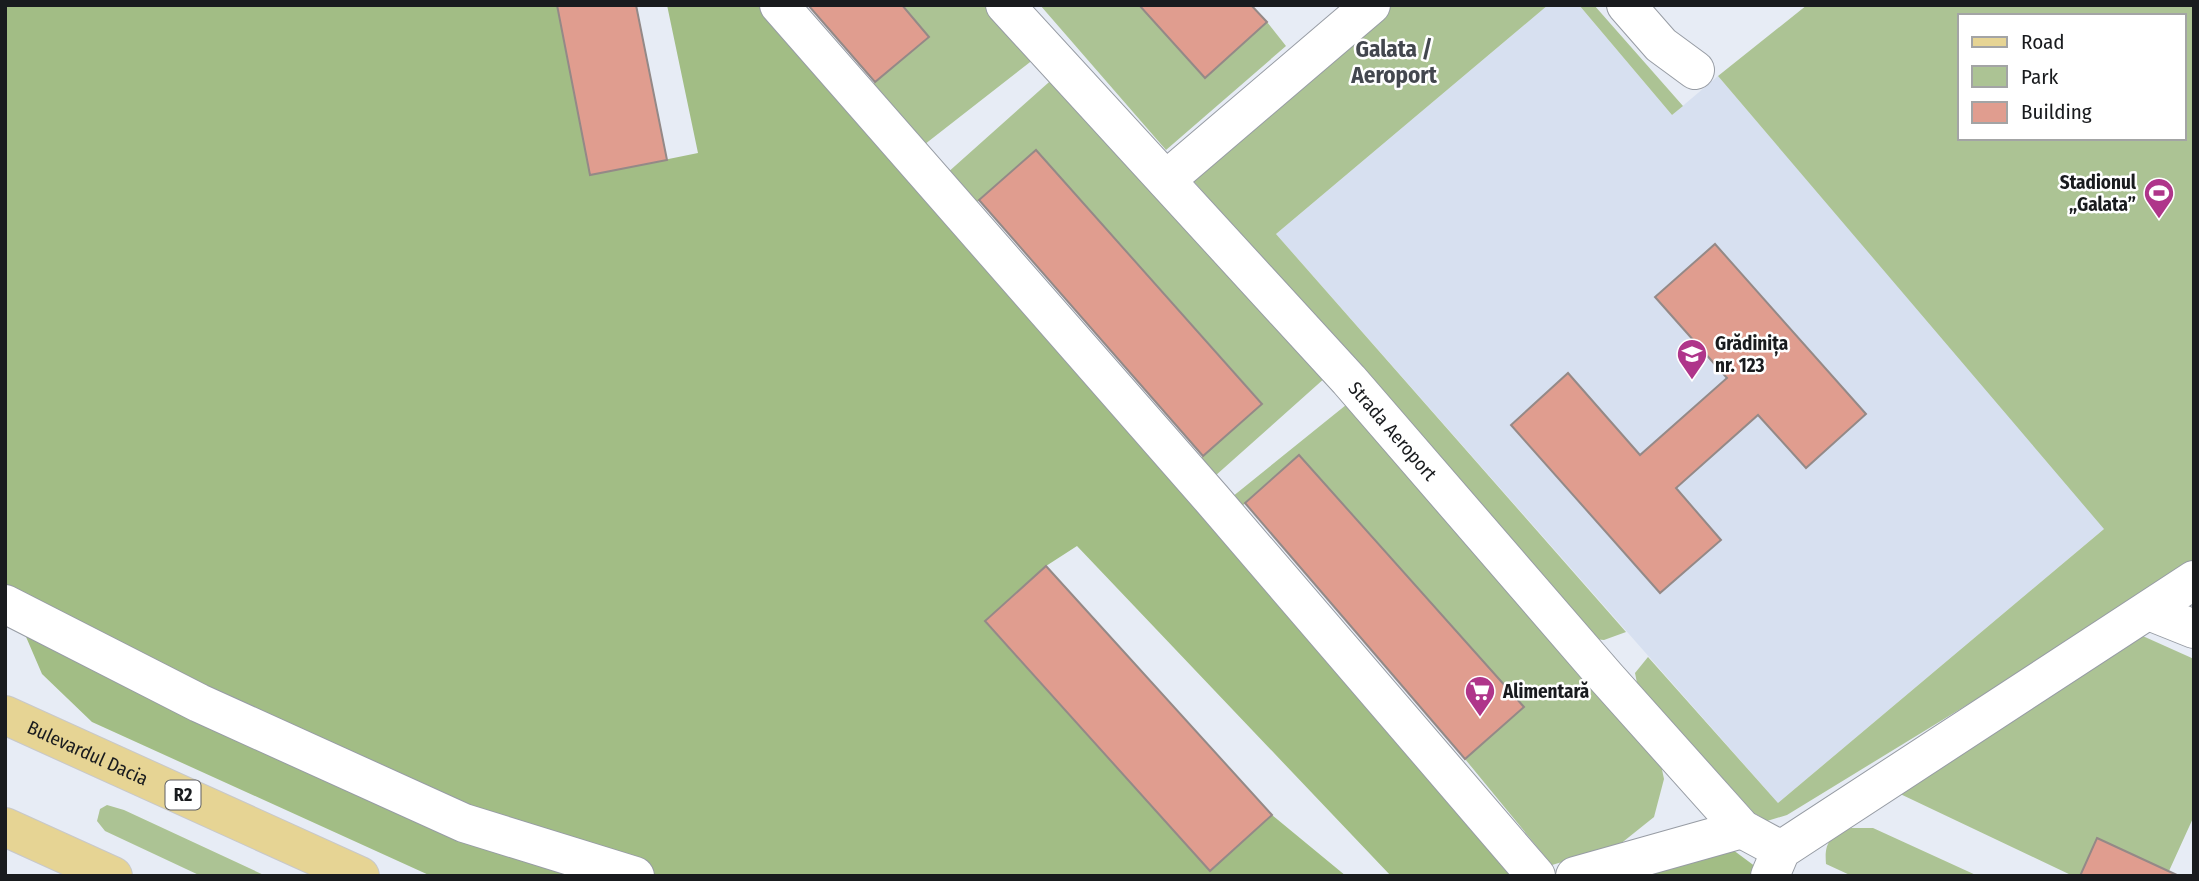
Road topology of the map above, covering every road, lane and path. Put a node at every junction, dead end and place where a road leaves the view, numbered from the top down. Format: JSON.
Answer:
{"nodes":[{"id":1,"x":779,"y":5,"type":"edge"},
{"id":2,"x":1005,"y":5,"type":"edge"},
{"id":3,"x":1371,"y":5,"type":"edge"},
{"id":4,"x":1626,"y":5,"type":"edge"},
{"id":5,"x":1695,"y":70,"type":"dead end"},
{"id":6,"x":1166,"y":180,"type":"junction"},
{"id":7,"x":2194,"y":580,"type":"edge"},
{"id":8,"x":5,"y":604,"type":"edge"},
{"id":9,"x":2149,"y":611,"type":"junction"},
{"id":10,"x":2194,"y":629,"type":"edge"},
{"id":11,"x":5,"y":715,"type":"edge"},
{"id":12,"x":5,"y":827,"type":"edge"},
{"id":13,"x":1742,"y":829,"type":"junction"},
{"id":14,"x":1775,"y":863,"type":"edge"},
{"id":15,"x":113,"y":876,"type":"edge"},
{"id":16,"x":360,"y":876,"type":"edge"},
{"id":17,"x":635,"y":876,"type":"edge"},
{"id":18,"x":1536,"y":876,"type":"edge"},
{"id":19,"x":1575,"y":876,"type":"edge"}],
"edges":[{"from":1,"to":18,"type":"street"},
{"from":2,"to":6,"type":"street","name":"Strada Aeroport"},
{"from":3,"to":6,"type":"street"},
{"from":4,"to":5,"type":"street"},
{"from":6,"to":13,"type":"street","name":"Strada Aeroport"},
{"from":7,"to":9,"type":"street"},
{"from":8,"to":17,"type":"street"},
{"from":9,"to":10,"type":"street"},
{"from":9,"to":14,"type":"street"},
{"from":11,"to":16,"type":"main road","name":"Bulevardul Dacia","number":"R2"},
{"from":12,"to":15,"type":"main road"},
{"from":13,"to":14,"type":"street","name":"Strada Aeroport"},
{"from":13,"to":19,"type":"street"}]}
